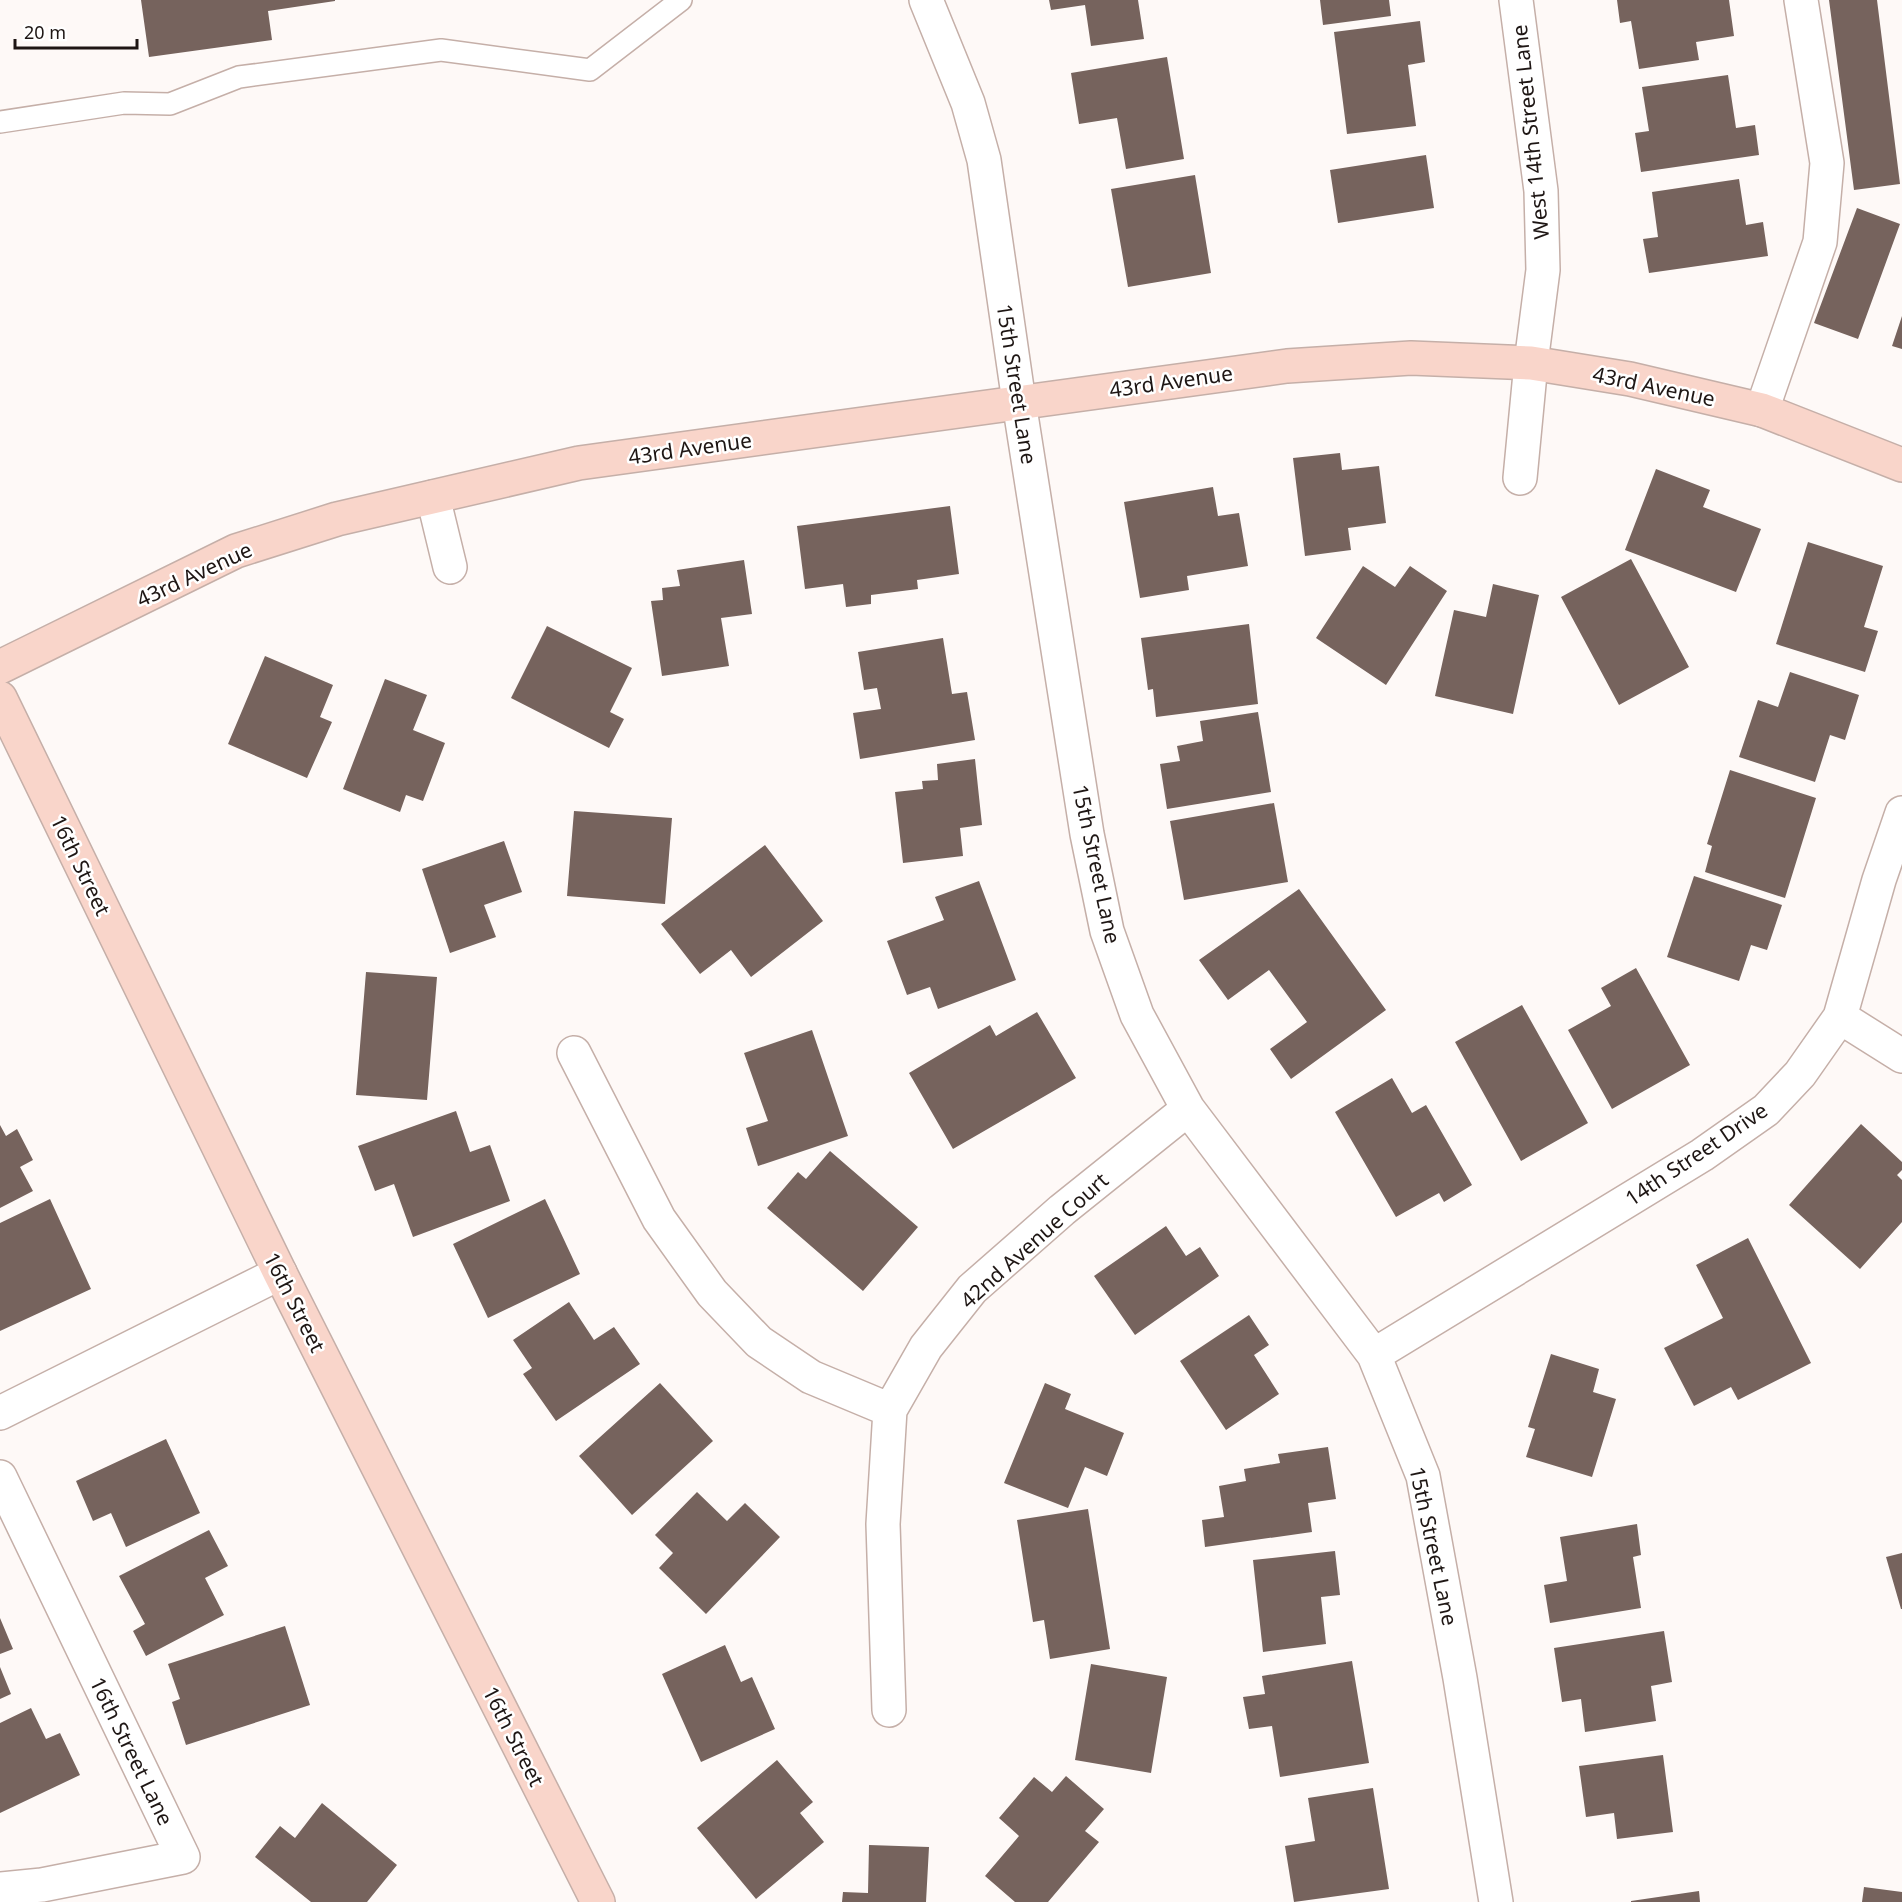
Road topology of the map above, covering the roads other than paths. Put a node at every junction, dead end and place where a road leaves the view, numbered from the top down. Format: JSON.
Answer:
{"nodes":[{"id":1,"x":681,"y":0,"type":"edge"},
{"id":2,"x":926,"y":0,"type":"edge"},
{"id":3,"x":1516,"y":0,"type":"edge"},
{"id":4,"x":1802,"y":0,"type":"edge"},
{"id":5,"x":0,"y":122,"type":"edge"},
{"id":6,"x":1531,"y":363,"type":"junction"},
{"id":7,"x":1019,"y":402,"type":"junction"},
{"id":8,"x":1762,"y":410,"type":"junction"},
{"id":9,"x":1902,"y":465,"type":"edge"},
{"id":10,"x":1520,"y":478,"type":"dead end"},
{"id":11,"x":433,"y":497,"type":"junction"},
{"id":12,"x":450,"y":567,"type":"dead end"},
{"id":13,"x":0,"y":667,"type":"edge"},
{"id":14,"x":0,"y":698,"type":"edge"},
{"id":15,"x":1902,"y":813,"type":"edge"},
{"id":16,"x":1840,"y":1017,"type":"junction"},
{"id":17,"x":574,"y":1053,"type":"dead end"},
{"id":18,"x":1902,"y":1056,"type":"edge"},
{"id":19,"x":1188,"y":1109,"type":"junction"},
{"id":20,"x":280,"y":1273,"type":"junction"},
{"id":21,"x":1374,"y":1354,"type":"junction"},
{"id":22,"x":890,"y":1410,"type":"junction"},
{"id":23,"x":0,"y":1413,"type":"edge"},
{"id":24,"x":0,"y":1477,"type":"edge"},
{"id":25,"x":889,"y":1710,"type":"dead end"},
{"id":26,"x":0,"y":1889,"type":"edge"},
{"id":27,"x":598,"y":1902,"type":"edge"},
{"id":28,"x":1496,"y":1902,"type":"edge"}],
"edges":[{"from":1,"to":5,"type":"lane"},
{"from":2,"to":7,"type":"street","name":"15th Street Lane"},
{"from":3,"to":6,"type":"street","name":"West 14th Street Lane"},
{"from":4,"to":8,"type":"street"},
{"from":6,"to":7,"type":"street","name":"43rd Avenue"},
{"from":6,"to":8,"type":"street","name":"43rd Avenue"},
{"from":6,"to":10,"type":"street","name":"West 14th Street Lane"},
{"from":7,"to":11,"type":"street","name":"43rd Avenue"},
{"from":7,"to":19,"type":"street","name":"15th Street Lane"},
{"from":8,"to":9,"type":"street","name":"43rd Avenue"},
{"from":11,"to":12,"type":"street"},
{"from":11,"to":13,"type":"street","name":"43rd Avenue"},
{"from":14,"to":20,"type":"street","name":"16th Street"},
{"from":15,"to":16,"type":"street","name":"14th Street Drive"},
{"from":16,"to":18,"type":"street"},
{"from":16,"to":21,"type":"street","name":"14th Street Drive"},
{"from":17,"to":22,"type":"street"},
{"from":19,"to":21,"type":"street","name":"15th Street Lane"},
{"from":19,"to":22,"type":"street","name":"42nd Avenue Court"},
{"from":20,"to":23,"type":"street"},
{"from":20,"to":27,"type":"street","name":"16th Street"},
{"from":21,"to":28,"type":"street","name":"15th Street Lane"},
{"from":22,"to":25,"type":"street","name":"42nd Avenue Court"},
{"from":24,"to":26,"type":"street","name":"16th Street Lane"}]}
